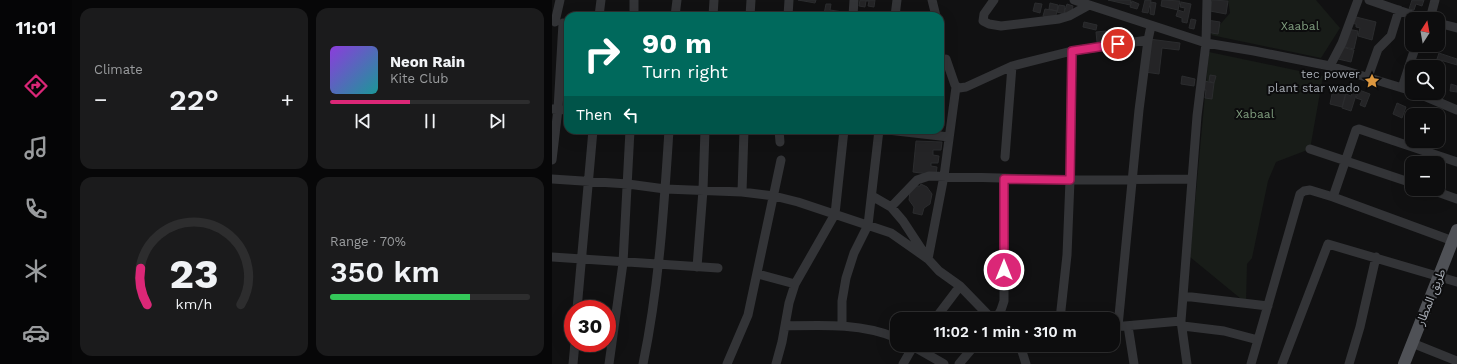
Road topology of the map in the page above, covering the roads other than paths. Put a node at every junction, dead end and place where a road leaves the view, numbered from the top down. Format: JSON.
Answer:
{"nodes":[{"id":1,"x":560,"y":0,"type":"edge"},
{"id":2,"x":602,"y":0,"type":"edge"},
{"id":3,"x":634,"y":0,"type":"edge"},
{"id":4,"x":677,"y":0,"type":"edge"},
{"id":5,"x":714,"y":0,"type":"edge"},
{"id":6,"x":751,"y":0,"type":"edge"},
{"id":7,"x":789,"y":0,"type":"edge"},
{"id":8,"x":854,"y":0,"type":"edge"},
{"id":9,"x":897,"y":0,"type":"edge"},
{"id":10,"x":932,"y":0,"type":"edge"},
{"id":11,"x":994,"y":0,"type":"edge"},
{"id":12,"x":1074,"y":0,"type":"edge"},
{"id":13,"x":1207,"y":0,"type":"edge"},
{"id":14,"x":1358,"y":0,"type":"edge"},
{"id":15,"x":1369,"y":0,"type":"edge"},
{"id":16,"x":1436,"y":0,"type":"edge"},
{"id":17,"x":1089,"y":5,"type":"junction"},
{"id":18,"x":1399,"y":10,"type":"junction"},
{"id":19,"x":600,"y":12,"type":"edge"},
{"id":20,"x":634,"y":12,"type":"edge"},
{"id":21,"x":676,"y":12,"type":"edge"},
{"id":22,"x":713,"y":12,"type":"edge"},
{"id":23,"x":750,"y":12,"type":"edge"},
{"id":24,"x":788,"y":12,"type":"edge"},
{"id":25,"x":852,"y":12,"type":"edge"},
{"id":26,"x":896,"y":12,"type":"edge"},
{"id":27,"x":935,"y":12,"type":"edge"},
{"id":28,"x":1405,"y":12,"type":"edge"},
{"id":29,"x":1432,"y":12,"type":"edge"},
{"id":30,"x":560,"y":22,"type":"edge"},
{"id":31,"x":1445,"y":25,"type":"edge"},
{"id":32,"x":1151,"y":26,"type":"junction"},
{"id":33,"x":1457,"y":28,"type":"edge"},
{"id":34,"x":1148,"y":40,"type":"junction"},
{"id":35,"x":1206,"y":43,"type":"junction"},
{"id":36,"x":1072,"y":51,"type":"junction"},
{"id":37,"x":1414,"y":52,"type":"edge"},
{"id":38,"x":946,"y":59,"type":"dead end"},
{"id":39,"x":1012,"y":66,"type":"junction"},
{"id":40,"x":1330,"y":66,"type":"junction"},
{"id":41,"x":1368,"y":77,"type":"junction"},
{"id":42,"x":956,"y":87,"type":"junction"},
{"id":43,"x":1402,"y":88,"type":"junction"},
{"id":44,"x":1405,"y":89,"type":"edge"},
{"id":45,"x":1433,"y":100,"type":"edge"},
{"id":46,"x":555,"y":109,"type":"edge"},
{"id":47,"x":1457,"y":110,"type":"edge"},
{"id":48,"x":593,"y":134,"type":"edge"},
{"id":49,"x":630,"y":134,"type":"edge"},
{"id":50,"x":668,"y":134,"type":"edge"},
{"id":51,"x":705,"y":134,"type":"edge"},
{"id":52,"x":744,"y":134,"type":"edge"},
{"id":53,"x":779,"y":134,"type":"edge"},
{"id":54,"x":844,"y":134,"type":"edge"},
{"id":55,"x":879,"y":134,"type":"edge"},
{"id":56,"x":923,"y":134,"type":"edge"},
{"id":57,"x":949,"y":137,"type":"junction"},
{"id":58,"x":780,"y":142,"type":"dead end"},
{"id":59,"x":1310,"y":149,"type":"dead end"},
{"id":60,"x":1005,"y":157,"type":"dead end"},
{"id":61,"x":552,"y":160,"type":"edge"},
{"id":62,"x":781,"y":160,"type":"dead end"},
{"id":63,"x":1345,"y":160,"type":"junction"},
{"id":64,"x":1457,"y":162,"type":"edge"},
{"id":65,"x":944,"y":176,"type":"junction"},
{"id":66,"x":552,"y":179,"type":"edge"},
{"id":67,"x":1004,"y":179,"type":"junction"},
{"id":68,"x":1192,"y":179,"type":"junction"},
{"id":69,"x":1070,"y":180,"type":"junction"},
{"id":70,"x":1132,"y":180,"type":"junction"},
{"id":71,"x":1405,"y":181,"type":"edge"},
{"id":72,"x":588,"y":182,"type":"junction"},
{"id":73,"x":628,"y":184,"type":"junction"},
{"id":74,"x":665,"y":188,"type":"junction"},
{"id":75,"x":703,"y":190,"type":"junction"},
{"id":76,"x":742,"y":192,"type":"junction"},
{"id":77,"x":1445,"y":195,"type":"edge"},
{"id":78,"x":774,"y":196,"type":"junction"},
{"id":79,"x":872,"y":196,"type":"junction"},
{"id":80,"x":1333,"y":197,"type":"junction"},
{"id":81,"x":1457,"y":199,"type":"edge"},
{"id":82,"x":891,"y":207,"type":"junction"},
{"id":83,"x":835,"y":214,"type":"junction"},
{"id":84,"x":868,"y":225,"type":"junction"},
{"id":85,"x":1455,"y":236,"type":"edge"},
{"id":86,"x":552,"y":257,"type":"edge"},
{"id":87,"x":1376,"y":257,"type":"junction"},
{"id":88,"x":582,"y":259,"type":"junction"},
{"id":89,"x":928,"y":259,"type":"junction"},
{"id":90,"x":623,"y":263,"type":"junction"},
{"id":91,"x":657,"y":264,"type":"junction"},
{"id":92,"x":697,"y":267,"type":"junction"},
{"id":93,"x":718,"y":268,"type":"dead end"},
{"id":94,"x":758,"y":274,"type":"junction"},
{"id":95,"x":1440,"y":276,"type":"junction"},
{"id":96,"x":1457,"y":282,"type":"edge"},
{"id":97,"x":795,"y":284,"type":"junction"},
{"id":98,"x":960,"y":286,"type":"junction"},
{"id":99,"x":1183,"y":296,"type":"junction"},
{"id":100,"x":578,"y":300,"type":"edge"},
{"id":101,"x":1268,"y":306,"type":"junction"},
{"id":102,"x":940,"y":312,"type":"edge"},
{"id":103,"x":985,"y":312,"type":"edge"},
{"id":104,"x":1000,"y":312,"type":"edge"},
{"id":105,"x":1061,"y":312,"type":"edge"},
{"id":106,"x":1118,"y":312,"type":"edge"},
{"id":107,"x":1182,"y":324,"type":"junction"},
{"id":108,"x":842,"y":325,"type":"junction"},
{"id":109,"x":785,"y":326,"type":"junction"},
{"id":110,"x":1128,"y":326,"type":"junction"},
{"id":111,"x":1120,"y":327,"type":"edge"},
{"id":112,"x":890,"y":336,"type":"edge"},
{"id":113,"x":1258,"y":340,"type":"junction"},
{"id":114,"x":1412,"y":344,"type":"junction"},
{"id":115,"x":574,"y":352,"type":"edge"},
{"id":116,"x":909,"y":352,"type":"edge"},
{"id":117,"x":924,"y":352,"type":"edge"},
{"id":118,"x":969,"y":352,"type":"edge"},
{"id":119,"x":1022,"y":352,"type":"edge"},
{"id":120,"x":1457,"y":361,"type":"edge"},
{"id":121,"x":573,"y":364,"type":"edge"},
{"id":122,"x":609,"y":364,"type":"edge"},
{"id":123,"x":643,"y":364,"type":"edge"},
{"id":124,"x":727,"y":364,"type":"edge"},
{"id":125,"x":776,"y":364,"type":"edge"},
{"id":126,"x":903,"y":364,"type":"edge"},
{"id":127,"x":944,"y":364,"type":"edge"},
{"id":128,"x":960,"y":364,"type":"edge"},
{"id":129,"x":1026,"y":364,"type":"edge"},
{"id":130,"x":1134,"y":364,"type":"edge"},
{"id":131,"x":1187,"y":364,"type":"edge"},
{"id":132,"x":1251,"y":364,"type":"edge"},
{"id":133,"x":1282,"y":364,"type":"edge"},
{"id":134,"x":1349,"y":364,"type":"edge"},
{"id":135,"x":1404,"y":364,"type":"edge"}],
"edges":[{"from":1,"to":30,"type":"street"},
{"from":2,"to":19,"type":"street"},
{"from":3,"to":20,"type":"street"},
{"from":4,"to":21,"type":"street"},
{"from":5,"to":22,"type":"street"},
{"from":6,"to":23,"type":"street"},
{"from":7,"to":24,"type":"street"},
{"from":8,"to":25,"type":"street"},
{"from":9,"to":26,"type":"street"},
{"from":10,"to":27,"type":"street"},
{"from":11,"to":17,"type":"street"},
{"from":12,"to":17,"type":"street"},
{"from":13,"to":35,"type":"street"},
{"from":14,"to":40,"type":"street"},
{"from":15,"to":18,"type":"street"},
{"from":16,"to":29,"type":"street"},
{"from":17,"to":32,"type":"street"},
{"from":18,"to":28,"type":"street"},
{"from":18,"to":41,"type":"street"},
{"from":30,"to":46,"type":"street"},
{"from":31,"to":33,"type":"street"},
{"from":32,"to":34,"type":"street"},
{"from":32,"to":35,"type":"street"},
{"from":34,"to":36,"type":"street"},
{"from":34,"to":70,"type":"street"},
{"from":35,"to":40,"type":"street"},
{"from":35,"to":68,"type":"street"},
{"from":36,"to":39,"type":"street"},
{"from":36,"to":69,"type":"street"},
{"from":37,"to":43,"type":"street"},
{"from":38,"to":42,"type":"street"},
{"from":39,"to":42,"type":"street"},
{"from":39,"to":60,"type":"street"},
{"from":40,"to":41,"type":"street"},
{"from":41,"to":43,"type":"street"},
{"from":42,"to":57,"type":"street"},
{"from":43,"to":44,"type":"street"},
{"from":45,"to":47,"type":"street"},
{"from":46,"to":61,"type":"street"},
{"from":48,"to":72,"type":"street"},
{"from":49,"to":73,"type":"street"},
{"from":50,"to":74,"type":"street"},
{"from":51,"to":75,"type":"street"},
{"from":52,"to":76,"type":"street"},
{"from":53,"to":58,"type":"street"},
{"from":54,"to":83,"type":"street"},
{"from":55,"to":79,"type":"street"},
{"from":56,"to":57,"type":"street"},
{"from":57,"to":65,"type":"street"},
{"from":59,"to":63,"type":"street"},
{"from":62,"to":78,"type":"street"},
{"from":63,"to":64,"type":"street"},
{"from":63,"to":71,"type":"street"},
{"from":63,"to":80,"type":"street"},
{"from":65,"to":67,"type":"street"},
{"from":65,"to":82,"type":"street"},
{"from":65,"to":89,"type":"street"},
{"from":66,"to":72,"type":"street"},
{"from":67,"to":69,"type":"street"},
{"from":67,"to":104,"type":"street"},
{"from":68,"to":70,"type":"street"},
{"from":68,"to":99,"type":"street"},
{"from":69,"to":70,"type":"street"},
{"from":69,"to":105,"type":"street"},
{"from":70,"to":106,"type":"street"},
{"from":72,"to":73,"type":"street"},
{"from":72,"to":88,"type":"street"},
{"from":73,"to":74,"type":"street"},
{"from":73,"to":90,"type":"street"},
{"from":74,"to":75,"type":"street"},
{"from":74,"to":91,"type":"street"},
{"from":75,"to":76,"type":"street"},
{"from":75,"to":92,"type":"street"},
{"from":76,"to":78,"type":"street"},
{"from":77,"to":81,"type":"street"},
{"from":78,"to":83,"type":"street"},
{"from":78,"to":94,"type":"street"},
{"from":79,"to":82,"type":"street"},
{"from":79,"to":84,"type":"street"},
{"from":80,"to":85,"type":"street"},
{"from":80,"to":101,"type":"street"},
{"from":82,"to":89,"type":"street"},
{"from":83,"to":84,"type":"street"},
{"from":83,"to":97,"type":"street"},
{"from":84,"to":89,"type":"street"},
{"from":84,"to":108,"type":"street"},
{"from":85,"to":95,"type":"main road","name":"طريق المطار"},
{"from":86,"to":88,"type":"street"},
{"from":87,"to":95,"type":"street"},
{"from":87,"to":133,"type":"street"},
{"from":87,"to":134,"type":"street"},
{"from":88,"to":90,"type":"street"},
{"from":88,"to":100,"type":"street"},
{"from":89,"to":98,"type":"street"},
{"from":90,"to":91,"type":"street"},
{"from":90,"to":122,"type":"street"},
{"from":91,"to":92,"type":"street"},
{"from":91,"to":123,"type":"street"},
{"from":92,"to":93,"type":"street"},
{"from":94,"to":97,"type":"street"},
{"from":94,"to":124,"type":"street"},
{"from":95,"to":96,"type":"street"},
{"from":95,"to":114,"type":"main road","name":"طريق المطار"},
{"from":97,"to":109,"type":"street"},
{"from":98,"to":102,"type":"street"},
{"from":98,"to":103,"type":"street"},
{"from":99,"to":101,"type":"street"},
{"from":99,"to":107,"type":"street"},
{"from":101,"to":113,"type":"street"},
{"from":107,"to":110,"type":"street"},
{"from":107,"to":113,"type":"street"},
{"from":107,"to":131,"type":"street"},
{"from":108,"to":109,"type":"street"},
{"from":108,"to":112,"type":"street"},
{"from":109,"to":125,"type":"street"},
{"from":110,"to":111,"type":"street"},
{"from":110,"to":130,"type":"street"},
{"from":113,"to":132,"type":"street"},
{"from":114,"to":120,"type":"street"},
{"from":114,"to":135,"type":"main road","name":"طريق المطار"},
{"from":115,"to":121,"type":"street"},
{"from":116,"to":126,"type":"street"},
{"from":117,"to":127,"type":"street"},
{"from":118,"to":128,"type":"street"},
{"from":119,"to":129,"type":"street"}]}
